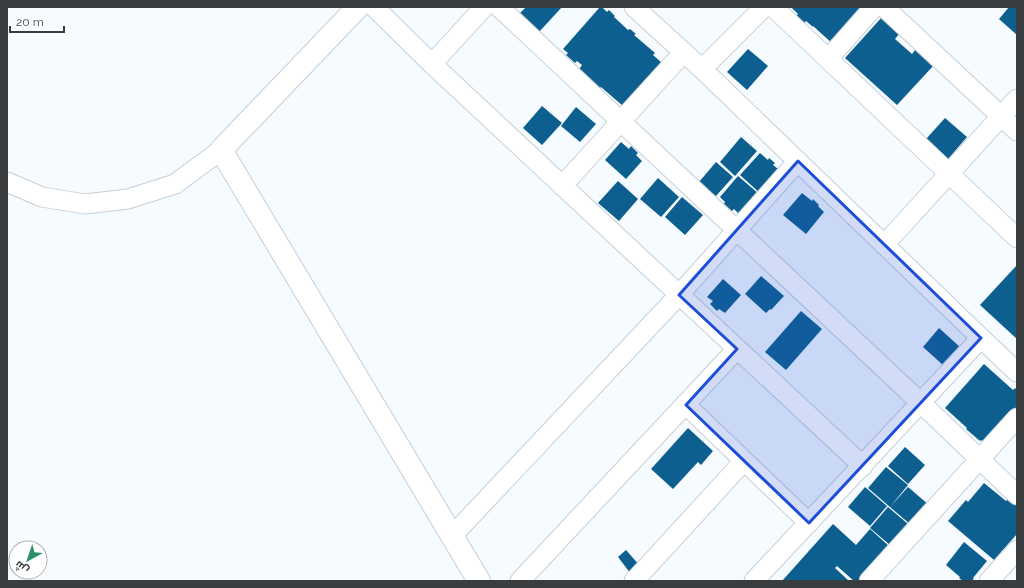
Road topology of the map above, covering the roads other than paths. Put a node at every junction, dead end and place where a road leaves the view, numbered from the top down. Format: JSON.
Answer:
{"nodes":[{"id":1,"x":358,"y":7,"type":"edge"},
{"id":2,"x":374,"y":7,"type":"edge"},
{"id":3,"x":484,"y":7,"type":"edge"},
{"id":4,"x":499,"y":7,"type":"edge"},
{"id":5,"x":634,"y":7,"type":"edge"},
{"id":6,"x":764,"y":7,"type":"edge"},
{"id":7,"x":773,"y":7,"type":"edge"},
{"id":8,"x":874,"y":7,"type":"edge"},
{"id":9,"x":884,"y":7,"type":"edge"},
{"id":10,"x":684,"y":52,"type":"junction"},
{"id":11,"x":828,"y":59,"type":"junction"},
{"id":12,"x":432,"y":64,"type":"junction"},
{"id":13,"x":702,"y":69,"type":"junction"},
{"id":14,"x":1017,"y":99,"type":"edge"},
{"id":15,"x":1001,"y":116,"type":"junction"},
{"id":16,"x":621,"y":121,"type":"junction"},
{"id":17,"x":1017,"y":131,"type":"edge"},
{"id":18,"x":221,"y":150,"type":"junction"},
{"id":19,"x":798,"y":161,"type":"junction"},
{"id":20,"x":949,"y":174,"type":"junction"},
{"id":21,"x":7,"y":182,"type":"edge"},
{"id":22,"x":562,"y":186,"type":"junction"},
{"id":23,"x":737,"y":230,"type":"junction"},
{"id":24,"x":1017,"y":238,"type":"edge"},
{"id":25,"x":884,"y":245,"type":"junction"},
{"id":26,"x":679,"y":295,"type":"junction"},
{"id":27,"x":981,"y":338,"type":"junction"},
{"id":28,"x":737,"y":349,"type":"junction"},
{"id":29,"x":1017,"y":372,"type":"edge"},
{"id":30,"x":921,"y":403,"type":"junction"},
{"id":31,"x":686,"y":404,"type":"junction"},
{"id":32,"x":1017,"y":418,"type":"edge"},
{"id":33,"x":980,"y":459,"type":"junction"},
{"id":34,"x":744,"y":461,"type":"junction"},
{"id":35,"x":863,"y":466,"type":"junction"},
{"id":36,"x":1017,"y":495,"type":"edge"},
{"id":37,"x":809,"y":523,"type":"junction"},
{"id":38,"x":452,"y":536,"type":"junction"},
{"id":39,"x":1017,"y":550,"type":"edge"},
{"id":40,"x":479,"y":581,"type":"edge"},
{"id":41,"x":520,"y":581,"type":"edge"},
{"id":42,"x":634,"y":581,"type":"edge"},
{"id":43,"x":754,"y":581,"type":"edge"},
{"id":44,"x":869,"y":581,"type":"edge"},
{"id":45,"x":990,"y":581,"type":"edge"}],
"edges":[{"from":1,"to":18,"type":"street"},
{"from":2,"to":12,"type":"street"},
{"from":3,"to":12,"type":"street"},
{"from":4,"to":16,"type":"street"},
{"from":5,"to":10,"type":"street"},
{"from":6,"to":13,"type":"street"},
{"from":7,"to":11,"type":"street"},
{"from":8,"to":11,"type":"street"},
{"from":9,"to":15,"type":"street"},
{"from":10,"to":13,"type":"street"},
{"from":10,"to":16,"type":"street"},
{"from":11,"to":20,"type":"street"},
{"from":12,"to":22,"type":"street"},
{"from":13,"to":19,"type":"street"},
{"from":14,"to":15,"type":"street"},
{"from":15,"to":17,"type":"street"},
{"from":15,"to":20,"type":"street"},
{"from":16,"to":22,"type":"street"},
{"from":16,"to":23,"type":"street"},
{"from":18,"to":21,"type":"street"},
{"from":18,"to":38,"type":"street"},
{"from":19,"to":23,"type":"street"},
{"from":19,"to":25,"type":"street"},
{"from":20,"to":24,"type":"street"},
{"from":20,"to":25,"type":"street"},
{"from":22,"to":26,"type":"street"},
{"from":23,"to":26,"type":"street"},
{"from":23,"to":30,"type":"street"},
{"from":25,"to":27,"type":"street"},
{"from":26,"to":28,"type":"street"},
{"from":26,"to":38,"type":"street"},
{"from":27,"to":29,"type":"street"},
{"from":27,"to":30,"type":"street"},
{"from":28,"to":31,"type":"street"},
{"from":28,"to":35,"type":"street"},
{"from":30,"to":33,"type":"street"},
{"from":30,"to":35,"type":"street"},
{"from":31,"to":34,"type":"street"},
{"from":31,"to":41,"type":"street"},
{"from":32,"to":33,"type":"street"},
{"from":33,"to":36,"type":"street"},
{"from":33,"to":44,"type":"street"},
{"from":34,"to":37,"type":"street"},
{"from":34,"to":42,"type":"street"},
{"from":35,"to":37,"type":"street"},
{"from":37,"to":43,"type":"street"},
{"from":38,"to":40,"type":"street"},
{"from":39,"to":45,"type":"street"}]}
